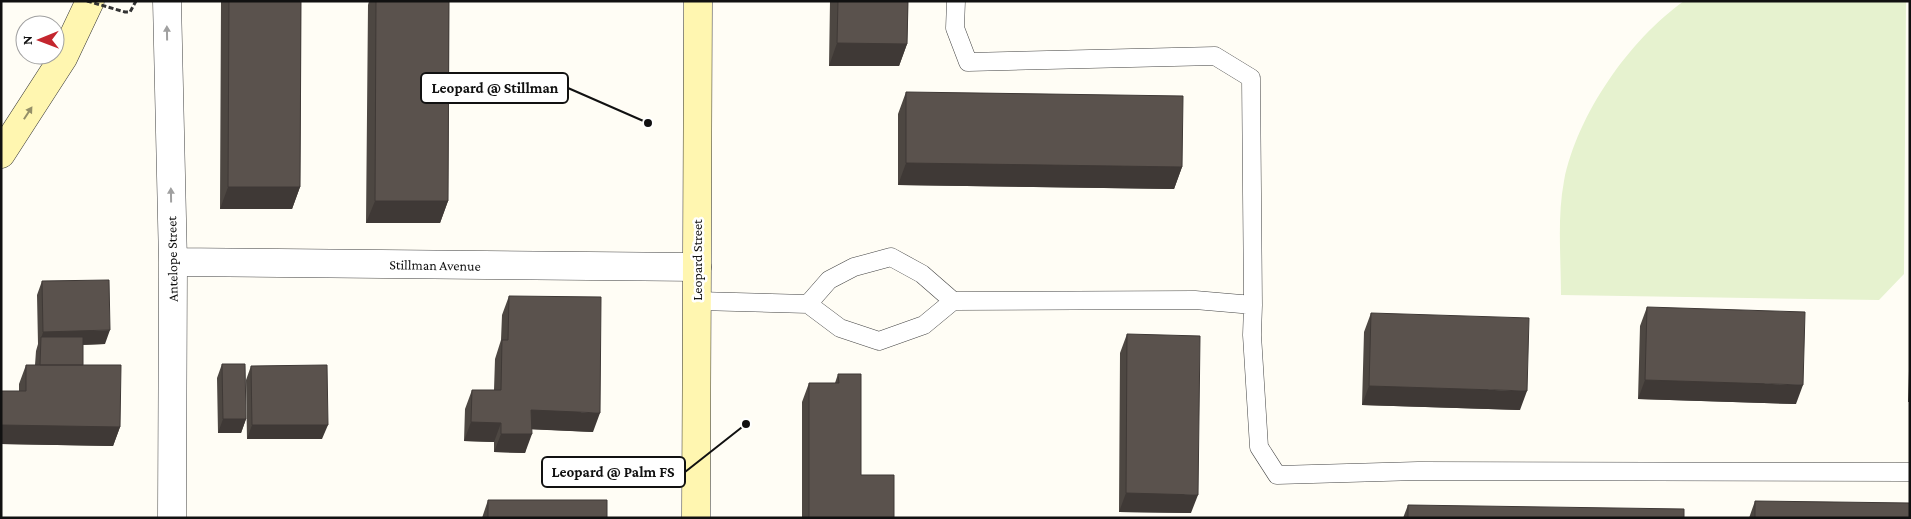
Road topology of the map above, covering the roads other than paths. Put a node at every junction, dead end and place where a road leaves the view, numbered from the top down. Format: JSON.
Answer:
{"nodes":[{"id":1,"x":88,"y":1,"type":"edge"},
{"id":2,"x":167,"y":1,"type":"edge"},
{"id":3,"x":698,"y":1,"type":"edge"},
{"id":4,"x":956,"y":1,"type":"edge"},
{"id":5,"x":1,"y":154,"type":"edge"},
{"id":6,"x":173,"y":262,"type":"junction"},
{"id":7,"x":697,"y":268,"type":"junction"},
{"id":8,"x":698,"y":301,"type":"junction"},
{"id":9,"x":952,"y":301,"type":"junction"},
{"id":10,"x":808,"y":304,"type":"junction"},
{"id":11,"x":1253,"y":305,"type":"junction"},
{"id":12,"x":1910,"y":472,"type":"edge"},
{"id":13,"x":172,"y":518,"type":"edge"},
{"id":14,"x":696,"y":518,"type":"edge"}],
"edges":[{"from":5,"to":1,"type":"main road","one_way":true},
{"from":6,"to":2,"type":"street","name":"Antelope Street","one_way":true},
{"from":3,"to":7,"type":"main road","name":"Leopard Street"},
{"from":4,"to":11,"type":"lane"},
{"from":6,"to":7,"type":"street","name":"Stillman Avenue"},
{"from":6,"to":13,"type":"street","name":"Antelope Street"},
{"from":7,"to":8,"type":"main road","name":"Leopard Street"},
{"from":8,"to":10,"type":"lane"},
{"from":8,"to":14,"type":"main road","name":"Leopard Street"},
{"from":9,"to":10,"type":"lane"},
{"from":9,"to":10,"type":"lane"},
{"from":9,"to":11,"type":"lane"},
{"from":11,"to":12,"type":"lane"}]}
